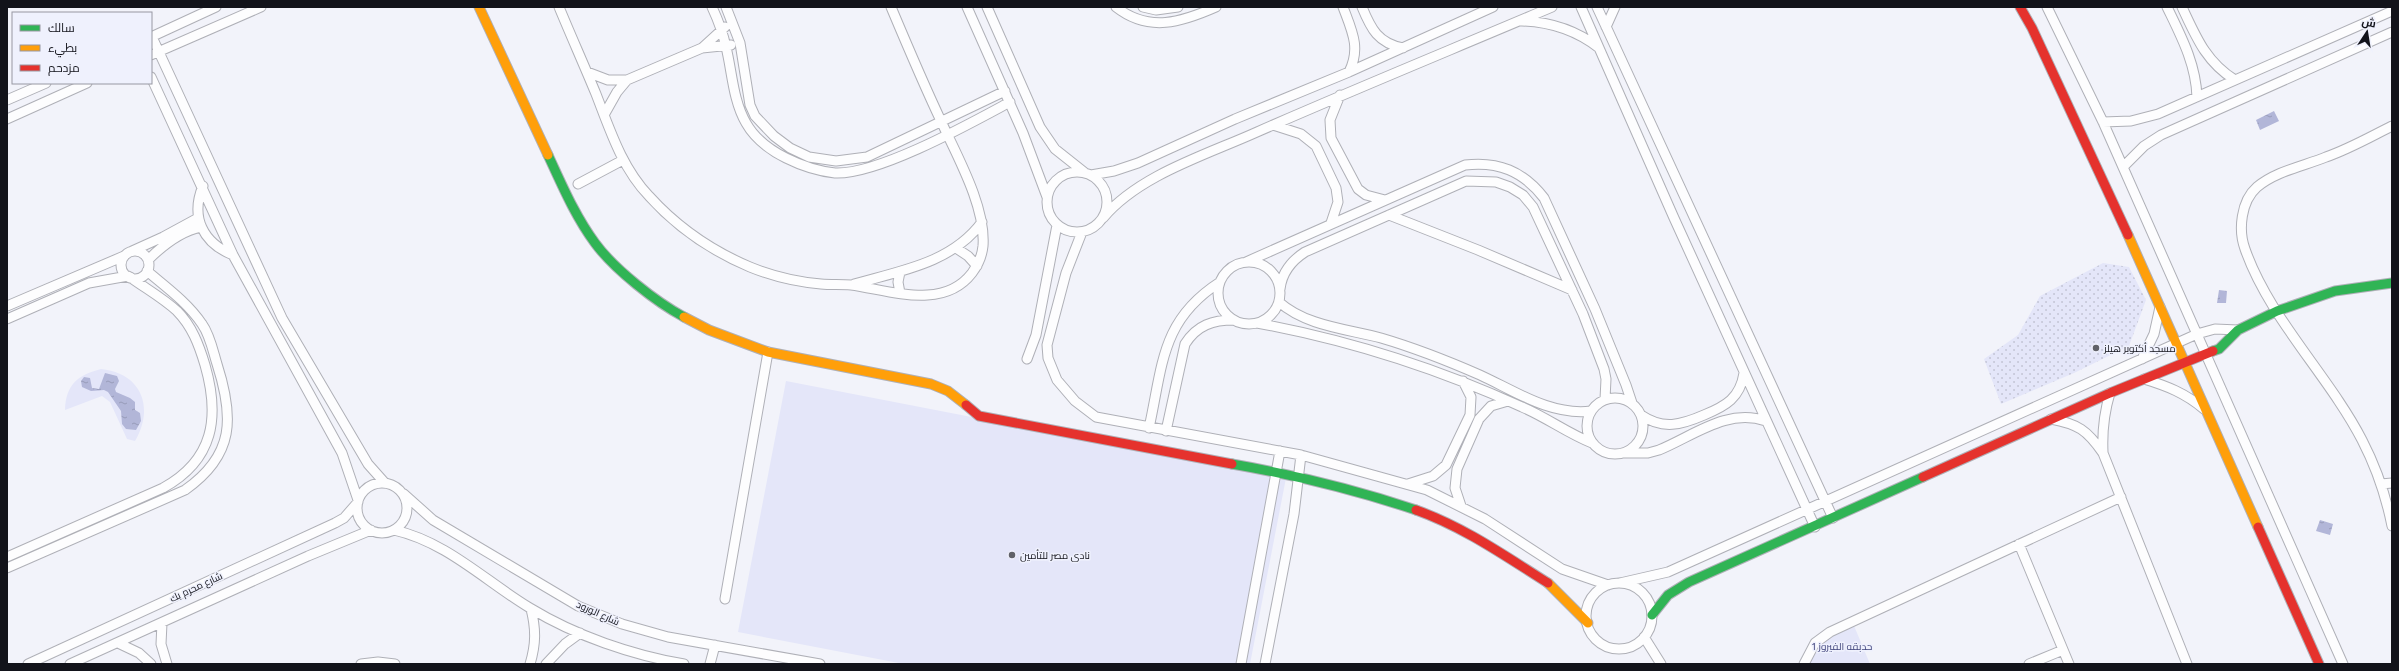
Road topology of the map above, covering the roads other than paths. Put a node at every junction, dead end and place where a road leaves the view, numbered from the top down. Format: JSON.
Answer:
{"nodes":[{"id":1,"x":216,"y":7,"type":"edge"},
{"id":2,"x":261,"y":7,"type":"edge"},
{"id":3,"x":479,"y":7,"type":"edge"},
{"id":4,"x":559,"y":7,"type":"edge"},
{"id":5,"x":712,"y":7,"type":"edge"},
{"id":6,"x":726,"y":7,"type":"edge"},
{"id":7,"x":890,"y":7,"type":"edge"},
{"id":8,"x":967,"y":7,"type":"edge"},
{"id":9,"x":986,"y":7,"type":"edge"},
{"id":10,"x":1116,"y":7,"type":"edge"},
{"id":11,"x":1143,"y":7,"type":"edge"},
{"id":12,"x":1178,"y":7,"type":"edge"},
{"id":13,"x":1216,"y":7,"type":"edge"},
{"id":14,"x":1343,"y":7,"type":"edge"},
{"id":15,"x":1362,"y":7,"type":"edge"},
{"id":16,"x":1493,"y":7,"type":"edge"},
{"id":17,"x":1552,"y":7,"type":"edge"},
{"id":18,"x":1581,"y":7,"type":"edge"},
{"id":19,"x":1597,"y":7,"type":"edge"},
{"id":20,"x":1615,"y":7,"type":"edge"},
{"id":21,"x":2020,"y":7,"type":"edge"},
{"id":22,"x":2047,"y":7,"type":"edge"},
{"id":23,"x":2168,"y":7,"type":"edge"},
{"id":24,"x":2183,"y":8,"type":"edge"},
{"id":25,"x":2392,"y":11,"type":"edge"},
{"id":26,"x":1519,"y":21,"type":"junction"},
{"id":27,"x":733,"y":23,"type":"junction"},
{"id":28,"x":1606,"y":27,"type":"junction"},
{"id":29,"x":721,"y":29,"type":"junction"},
{"id":30,"x":2392,"y":32,"type":"edge"},
{"id":31,"x":152,"y":37,"type":"edge"},
{"id":32,"x":152,"y":41,"type":"edge"},
{"id":33,"x":740,"y":43,"type":"junction"},
{"id":34,"x":726,"y":47,"type":"junction"},
{"id":35,"x":702,"y":48,"type":"junction"},
{"id":36,"x":1403,"y":48,"type":"junction"},
{"id":37,"x":1601,"y":50,"type":"junction"},
{"id":38,"x":155,"y":53,"type":"edge"},
{"id":39,"x":586,"y":72,"type":"junction"},
{"id":40,"x":1349,"y":72,"type":"junction"},
{"id":41,"x":152,"y":79,"type":"edge"},
{"id":42,"x":627,"y":80,"type":"junction"},
{"id":43,"x":2235,"y":80,"type":"junction"},
{"id":44,"x":44,"y":84,"type":"edge"},
{"id":45,"x":85,"y":84,"type":"edge"},
{"id":46,"x":1005,"y":91,"type":"junction"},
{"id":47,"x":1340,"y":95,"type":"junction"},
{"id":48,"x":2197,"y":97,"type":"junction"},
{"id":49,"x":7,"y":100,"type":"edge"},
{"id":50,"x":1010,"y":102,"type":"junction"},
{"id":51,"x":604,"y":115,"type":"junction"},
{"id":52,"x":7,"y":118,"type":"edge"},
{"id":53,"x":941,"y":122,"type":"junction"},
{"id":54,"x":2103,"y":122,"type":"junction"},
{"id":55,"x":1273,"y":125,"type":"junction"},
{"id":56,"x":2392,"y":126,"type":"edge"},
{"id":57,"x":947,"y":135,"type":"junction"},
{"id":58,"x":623,"y":160,"type":"junction"},
{"id":59,"x":2123,"y":167,"type":"junction"},
{"id":60,"x":1088,"y":173,"type":"junction"},
{"id":61,"x":578,"y":184,"type":"dead end"},
{"id":62,"x":203,"y":186,"type":"junction"},
{"id":63,"x":1047,"y":197,"type":"junction"},
{"id":64,"x":1385,"y":200,"type":"junction"},
{"id":65,"x":1389,"y":215,"type":"junction"},
{"id":66,"x":198,"y":218,"type":"junction"},
{"id":67,"x":1103,"y":218,"type":"junction"},
{"id":68,"x":982,"y":222,"type":"junction"},
{"id":69,"x":1331,"y":223,"type":"junction"},
{"id":70,"x":1057,"y":225,"type":"junction"},
{"id":71,"x":201,"y":227,"type":"junction"},
{"id":72,"x":1082,"y":232,"type":"junction"},
{"id":73,"x":956,"y":248,"type":"junction"},
{"id":74,"x":128,"y":254,"type":"junction"},
{"id":75,"x":233,"y":255,"type":"junction"},
{"id":76,"x":148,"y":260,"type":"junction"},
{"id":77,"x":1246,"y":262,"type":"junction"},
{"id":78,"x":977,"y":266,"type":"junction"},
{"id":79,"x":147,"y":271,"type":"junction"},
{"id":80,"x":900,"y":272,"type":"junction"},
{"id":81,"x":129,"y":277,"type":"junction"},
{"id":82,"x":1220,"y":282,"type":"junction"},
{"id":83,"x":2392,"y":283,"type":"edge"},
{"id":84,"x":850,"y":285,"type":"junction"},
{"id":85,"x":1280,"y":289,"type":"junction"},
{"id":86,"x":1572,"y":290,"type":"junction"},
{"id":87,"x":900,"y":293,"type":"junction"},
{"id":88,"x":1279,"y":302,"type":"junction"},
{"id":89,"x":7,"y":306,"type":"edge"},
{"id":90,"x":2160,"y":307,"type":"junction"},
{"id":91,"x":2277,"y":311,"type":"junction"},
{"id":92,"x":7,"y":319,"type":"edge"},
{"id":93,"x":1234,"y":320,"type":"junction"},
{"id":94,"x":1256,"y":323,"type":"junction"},
{"id":95,"x":2238,"y":330,"type":"junction"},
{"id":96,"x":2197,"y":334,"type":"junction"},
{"id":97,"x":2177,"y":343,"type":"junction"},
{"id":98,"x":768,"y":352,"type":"junction"},
{"id":99,"x":2207,"y":355,"type":"junction"},
{"id":100,"x":1027,"y":359,"type":"dead end"},
{"id":101,"x":2142,"y":359,"type":"junction"},
{"id":102,"x":2185,"y":363,"type":"junction"},
{"id":103,"x":1744,"y":373,"type":"junction"},
{"id":104,"x":2144,"y":379,"type":"junction"},
{"id":105,"x":1463,"y":381,"type":"junction"},
{"id":106,"x":2110,"y":393,"type":"junction"},
{"id":107,"x":1605,"y":399,"type":"junction"},
{"id":108,"x":1508,"y":401,"type":"junction"},
{"id":109,"x":1632,"y":403,"type":"junction"},
{"id":110,"x":2205,"y":410,"type":"junction"},
{"id":111,"x":1591,"y":411,"type":"junction"},
{"id":112,"x":1641,"y":415,"type":"junction"},
{"id":113,"x":2051,"y":419,"type":"junction"},
{"id":114,"x":1766,"y":421,"type":"junction"},
{"id":115,"x":1150,"y":428,"type":"junction"},
{"id":116,"x":1166,"y":431,"type":"junction"},
{"id":117,"x":209,"y":436,"type":"junction"},
{"id":118,"x":225,"y":440,"type":"junction"},
{"id":119,"x":1592,"y":443,"type":"junction"},
{"id":120,"x":203,"y":451,"type":"junction"},
{"id":121,"x":1280,"y":451,"type":"junction"},
{"id":122,"x":1624,"y":453,"type":"junction"},
{"id":123,"x":2103,"y":453,"type":"junction"},
{"id":124,"x":1301,"y":455,"type":"junction"},
{"id":125,"x":219,"y":457,"type":"junction"},
{"id":126,"x":1277,"y":472,"type":"junction"},
{"id":127,"x":1298,"y":476,"type":"junction"},
{"id":128,"x":384,"y":482,"type":"junction"},
{"id":129,"x":2392,"y":483,"type":"edge"},
{"id":130,"x":1408,"y":484,"type":"junction"},
{"id":131,"x":2381,"y":484,"type":"junction"},
{"id":132,"x":404,"y":494,"type":"junction"},
{"id":133,"x":2121,"y":498,"type":"junction"},
{"id":134,"x":358,"y":501,"type":"junction"},
{"id":135,"x":1825,"y":501,"type":"junction"},
{"id":136,"x":1461,"y":506,"type":"junction"},
{"id":137,"x":1807,"y":509,"type":"junction"},
{"id":138,"x":1833,"y":518,"type":"junction"},
{"id":139,"x":2392,"y":526,"type":"edge"},
{"id":140,"x":1815,"y":527,"type":"junction"},
{"id":141,"x":371,"y":530,"type":"junction"},
{"id":142,"x":394,"y":530,"type":"junction"},
{"id":143,"x":2019,"y":544,"type":"junction"},
{"id":144,"x":7,"y":557,"type":"edge"},
{"id":145,"x":7,"y":568,"type":"edge"},
{"id":146,"x":1620,"y":583,"type":"junction"},
{"id":147,"x":1608,"y":585,"type":"junction"},
{"id":148,"x":725,"y":600,"type":"dead end"},
{"id":149,"x":531,"y":609,"type":"junction"},
{"id":150,"x":1652,"y":615,"type":"junction"},
{"id":151,"x":162,"y":623,"type":"junction"},
{"id":152,"x":1588,"y":623,"type":"junction"},
{"id":153,"x":580,"y":633,"type":"junction"},
{"id":154,"x":1644,"y":637,"type":"junction"},
{"id":155,"x":118,"y":643,"type":"junction"},
{"id":156,"x":715,"y":645,"type":"junction"},
{"id":157,"x":2063,"y":650,"type":"junction"},
{"id":158,"x":29,"y":664,"type":"edge"},
{"id":159,"x":70,"y":664,"type":"edge"},
{"id":160,"x":151,"y":664,"type":"edge"},
{"id":161,"x":167,"y":664,"type":"edge"},
{"id":162,"x":361,"y":664,"type":"edge"},
{"id":163,"x":395,"y":664,"type":"edge"},
{"id":164,"x":530,"y":664,"type":"edge"},
{"id":165,"x":546,"y":664,"type":"edge"},
{"id":166,"x":684,"y":664,"type":"edge"},
{"id":167,"x":710,"y":664,"type":"edge"},
{"id":168,"x":820,"y":664,"type":"edge"},
{"id":169,"x":1241,"y":664,"type":"edge"},
{"id":170,"x":1265,"y":664,"type":"edge"},
{"id":171,"x":1661,"y":664,"type":"edge"},
{"id":172,"x":1804,"y":664,"type":"edge"},
{"id":173,"x":2029,"y":664,"type":"edge"},
{"id":174,"x":2069,"y":664,"type":"edge"},
{"id":175,"x":2187,"y":664,"type":"edge"},
{"id":176,"x":2319,"y":664,"type":"edge"},
{"id":177,"x":2343,"y":664,"type":"edge"}],
"edges":[{"from":1,"to":31,"type":"street"},
{"from":2,"to":38,"type":"street"},
{"from":3,"to":98,"type":"street"},
{"from":4,"to":39,"type":"street"},
{"from":5,"to":29,"type":"street"},
{"from":6,"to":27,"type":"street"},
{"from":7,"to":53,"type":"street"},
{"from":8,"to":46,"type":"street"},
{"from":9,"to":60,"type":"street"},
{"from":10,"to":13,"type":"street"},
{"from":11,"to":12,"type":"street"},
{"from":14,"to":40,"type":"street"},
{"from":15,"to":36,"type":"street"},
{"from":16,"to":36,"type":"street"},
{"from":17,"to":26,"type":"street"},
{"from":18,"to":37,"type":"street"},
{"from":19,"to":28,"type":"street"},
{"from":20,"to":28,"type":"street"},
{"from":21,"to":90,"type":"street"},
{"from":22,"to":54,"type":"street"},
{"from":23,"to":48,"type":"street"},
{"from":24,"to":43,"type":"street"},
{"from":25,"to":43,"type":"street"},
{"from":26,"to":37,"type":"street"},
{"from":26,"to":47,"type":"street"},
{"from":27,"to":29,"type":"street"},
{"from":27,"to":33,"type":"street"},
{"from":28,"to":135,"type":"street"},
{"from":29,"to":34,"type":"street"},
{"from":29,"to":35,"type":"street"},
{"from":30,"to":59,"type":"street"},
{"from":32,"to":38,"type":"street"},
{"from":33,"to":34,"type":"street"},
{"from":33,"to":53,"type":"street"},
{"from":34,"to":35,"type":"street"},
{"from":34,"to":57,"type":"street"},
{"from":35,"to":42,"type":"street"},
{"from":36,"to":40,"type":"street"},
{"from":37,"to":103,"type":"street"},
{"from":38,"to":128,"type":"street"},
{"from":39,"to":42,"type":"street"},
{"from":39,"to":51,"type":"street"},
{"from":40,"to":60,"type":"street"},
{"from":41,"to":62,"type":"street"},
{"from":42,"to":51,"type":"street"},
{"from":43,"to":48,"type":"street"},
{"from":44,"to":49,"type":"street"},
{"from":45,"to":52,"type":"street"},
{"from":46,"to":50,"type":"street"},
{"from":46,"to":53,"type":"street"},
{"from":47,"to":55,"type":"street"},
{"from":47,"to":64,"type":"street"},
{"from":48,"to":54,"type":"street"},
{"from":50,"to":57,"type":"street"},
{"from":50,"to":63,"type":"street"},
{"from":51,"to":58,"type":"street"},
{"from":53,"to":57,"type":"street"},
{"from":54,"to":59,"type":"street"},
{"from":55,"to":67,"type":"street"},
{"from":55,"to":69,"type":"street"},
{"from":56,"to":91,"type":"street"},
{"from":57,"to":68,"type":"street"},
{"from":58,"to":61,"type":"street"},
{"from":58,"to":84,"type":"street"},
{"from":59,"to":96,"type":"street"},
{"from":60,"to":63,"type":"street"},
{"from":60,"to":67,"type":"street"},
{"from":62,"to":66,"type":"street"},
{"from":62,"to":75,"type":"street"},
{"from":63,"to":70,"type":"street"},
{"from":64,"to":69,"type":"street"},
{"from":64,"to":109,"type":"street"},
{"from":65,"to":85,"type":"street"},
{"from":65,"to":86,"type":"street"},
{"from":65,"to":86,"type":"street"},
{"from":66,"to":71,"type":"street"},
{"from":66,"to":74,"type":"street"},
{"from":67,"to":72,"type":"street"},
{"from":68,"to":73,"type":"street"},
{"from":68,"to":78,"type":"street"},
{"from":69,"to":77,"type":"street"},
{"from":70,"to":72,"type":"street"},
{"from":70,"to":100,"type":"street"},
{"from":71,"to":75,"type":"street"},
{"from":71,"to":76,"type":"street"},
{"from":72,"to":115,"type":"street"},
{"from":73,"to":78,"type":"street"},
{"from":73,"to":80,"type":"street"},
{"from":74,"to":76,"type":"street"},
{"from":74,"to":81,"type":"street"},
{"from":74,"to":89,"type":"street"},
{"from":75,"to":134,"type":"street"},
{"from":76,"to":79,"type":"street"},
{"from":77,"to":82,"type":"street"},
{"from":77,"to":85,"type":"street"},
{"from":78,"to":87,"type":"street"},
{"from":79,"to":81,"type":"street"},
{"from":79,"to":118,"type":"street"},
{"from":80,"to":84,"type":"street"},
{"from":80,"to":87,"type":"street"},
{"from":81,"to":92,"type":"street"},
{"from":81,"to":117,"type":"street"},
{"from":82,"to":93,"type":"street"},
{"from":82,"to":115,"type":"street"},
{"from":83,"to":91,"type":"street"},
{"from":84,"to":87,"type":"street"},
{"from":85,"to":88,"type":"street"},
{"from":86,"to":107,"type":"street"},
{"from":88,"to":94,"type":"street"},
{"from":88,"to":111,"type":"street"},
{"from":90,"to":97,"type":"street"},
{"from":90,"to":101,"type":"street"},
{"from":91,"to":95,"type":"street"},
{"from":91,"to":131,"type":"street"},
{"from":93,"to":94,"type":"street"},
{"from":93,"to":116,"type":"street"},
{"from":94,"to":105,"type":"street"},
{"from":95,"to":96,"type":"street"},
{"from":95,"to":99,"type":"street"},
{"from":96,"to":97,"type":"street"},
{"from":96,"to":99,"type":"street"},
{"from":97,"to":101,"type":"street"},
{"from":97,"to":102,"type":"street"},
{"from":98,"to":126,"type":"street"},
{"from":98,"to":148,"type":"street"},
{"from":99,"to":102,"type":"street"},
{"from":99,"to":177,"type":"street"},
{"from":101,"to":135,"type":"street"},
{"from":102,"to":104,"type":"street"},
{"from":102,"to":110,"type":"street"},
{"from":103,"to":112,"type":"street"},
{"from":103,"to":114,"type":"street"},
{"from":104,"to":106,"type":"street"},
{"from":104,"to":110,"type":"street"},
{"from":105,"to":108,"type":"street"},
{"from":105,"to":130,"type":"street"},
{"from":106,"to":113,"type":"street"},
{"from":106,"to":123,"type":"street"},
{"from":107,"to":109,"type":"street"},
{"from":107,"to":111,"type":"street"},
{"from":108,"to":119,"type":"street"},
{"from":108,"to":136,"type":"street"},
{"from":109,"to":112,"type":"street"},
{"from":110,"to":176,"type":"street"},
{"from":111,"to":119,"type":"street"},
{"from":112,"to":122,"type":"street"},
{"from":113,"to":123,"type":"street"},
{"from":113,"to":138,"type":"street"},
{"from":114,"to":122,"type":"street"},
{"from":114,"to":137,"type":"street"},
{"from":115,"to":116,"type":"street"},
{"from":116,"to":121,"type":"street"},
{"from":117,"to":118,"type":"street"},
{"from":117,"to":120,"type":"street"},
{"from":118,"to":125,"type":"street"},
{"from":119,"to":122,"type":"street"},
{"from":120,"to":125,"type":"street"},
{"from":120,"to":144,"type":"street"},
{"from":121,"to":124,"type":"street"},
{"from":121,"to":126,"type":"street"},
{"from":123,"to":133,"type":"street"},
{"from":124,"to":127,"type":"street"},
{"from":124,"to":130,"type":"street"},
{"from":125,"to":145,"type":"street"},
{"from":126,"to":127,"type":"street"},
{"from":126,"to":169,"type":"street"},
{"from":127,"to":152,"type":"street"},
{"from":127,"to":170,"type":"street"},
{"from":128,"to":132,"type":"street"},
{"from":128,"to":134,"type":"street"},
{"from":129,"to":131,"type":"street"},
{"from":130,"to":136,"type":"street"},
{"from":131,"to":139,"type":"street"},
{"from":132,"to":142,"type":"street"},
{"from":132,"to":156,"type":"street","name":"شارع الورود"},
{"from":133,"to":143,"type":"street"},
{"from":133,"to":175,"type":"street"},
{"from":134,"to":141,"type":"street"},
{"from":134,"to":158,"type":"street","name":"شارع محرم بك"},
{"from":135,"to":137,"type":"street"},
{"from":135,"to":138,"type":"street"},
{"from":136,"to":147,"type":"street"},
{"from":137,"to":140,"type":"street"},
{"from":137,"to":146,"type":"street"},
{"from":138,"to":140,"type":"street"},
{"from":140,"to":150,"type":"street"},
{"from":141,"to":142,"type":"street"},
{"from":141,"to":151,"type":"street","name":"شارع محرم بك"},
{"from":142,"to":149,"type":"street"},
{"from":143,"to":157,"type":"street"},
{"from":143,"to":172,"type":"street"},
{"from":146,"to":147,"type":"street"},
{"from":146,"to":150,"type":"street"},
{"from":147,"to":152,"type":"street"},
{"from":149,"to":153,"type":"street"},
{"from":149,"to":164,"type":"street"},
{"from":150,"to":154,"type":"street"},
{"from":151,"to":155,"type":"street","name":"شارع محرم بك"},
{"from":151,"to":161,"type":"street"},
{"from":152,"to":154,"type":"street"},
{"from":153,"to":165,"type":"street"},
{"from":153,"to":166,"type":"street"},
{"from":154,"to":171,"type":"street"},
{"from":155,"to":159,"type":"street","name":"شارع محرم بك"},
{"from":155,"to":160,"type":"street"},
{"from":156,"to":167,"type":"street"},
{"from":156,"to":168,"type":"street","name":"شارع الورود"},
{"from":157,"to":173,"type":"street"},
{"from":157,"to":174,"type":"street"},
{"from":162,"to":163,"type":"street"}]}
